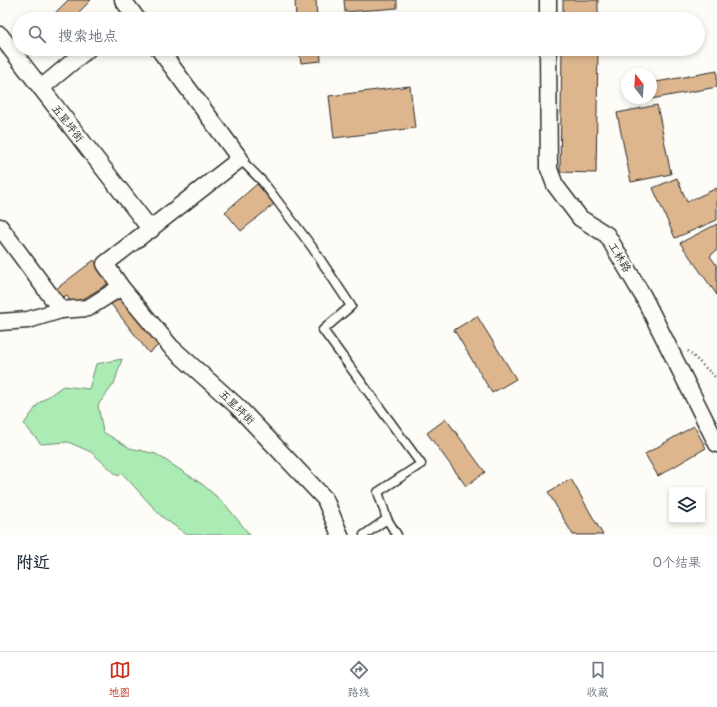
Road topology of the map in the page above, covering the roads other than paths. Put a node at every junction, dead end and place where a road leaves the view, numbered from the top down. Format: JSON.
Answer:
{"nodes":[{"id":1,"x":123,"y":0,"type":"edge"},
{"id":2,"x":548,"y":0,"type":"edge"},
{"id":3,"x":129,"y":12,"type":"edge"},
{"id":4,"x":548,"y":12,"type":"edge"},
{"id":5,"x":0,"y":35,"type":"edge"},
{"id":6,"x":12,"y":51,"type":"edge"},
{"id":7,"x":16,"y":56,"type":"edge"},
{"id":8,"x":80,"y":56,"type":"edge"},
{"id":9,"x":164,"y":56,"type":"edge"},
{"id":10,"x":548,"y":56,"type":"edge"},
{"id":11,"x":41,"y":88,"type":"junction"},
{"id":12,"x":240,"y":159,"type":"junction"},
{"id":13,"x":0,"y":227,"type":"edge"},
{"id":14,"x":151,"y":230,"type":"junction"},
{"id":15,"x":121,"y":287,"type":"junction"},
{"id":16,"x":62,"y":310,"type":"junction"},
{"id":17,"x":0,"y":322,"type":"edge"},
{"id":18,"x":717,"y":444,"type":"edge"},
{"id":19,"x":387,"y":519,"type":"junction"},
{"id":20,"x":340,"y":535,"type":"edge"},
{"id":21,"x":364,"y":535,"type":"edge"},
{"id":22,"x":397,"y":535,"type":"edge"}],
"edges":[{"from":1,"to":3,"type":"street"},
{"from":2,"to":4,"type":"street"},
{"from":5,"to":6,"type":"street","name":"五星坪街"},
{"from":7,"to":11,"type":"street","name":"五星坪街"},
{"from":8,"to":11,"type":"street"},
{"from":9,"to":12,"type":"street"},
{"from":10,"to":18,"type":"street","name":"工林路"},
{"from":11,"to":14,"type":"street","name":"五星坪街"},
{"from":12,"to":14,"type":"street","name":"五星坪街"},
{"from":12,"to":19,"type":"lane"},
{"from":13,"to":16,"type":"street"},
{"from":14,"to":15,"type":"street","name":"五星坪街"},
{"from":15,"to":16,"type":"street"},
{"from":15,"to":20,"type":"street","name":"五星坪街"},
{"from":16,"to":17,"type":"street"},
{"from":19,"to":21,"type":"lane"},
{"from":19,"to":22,"type":"lane"}]}
